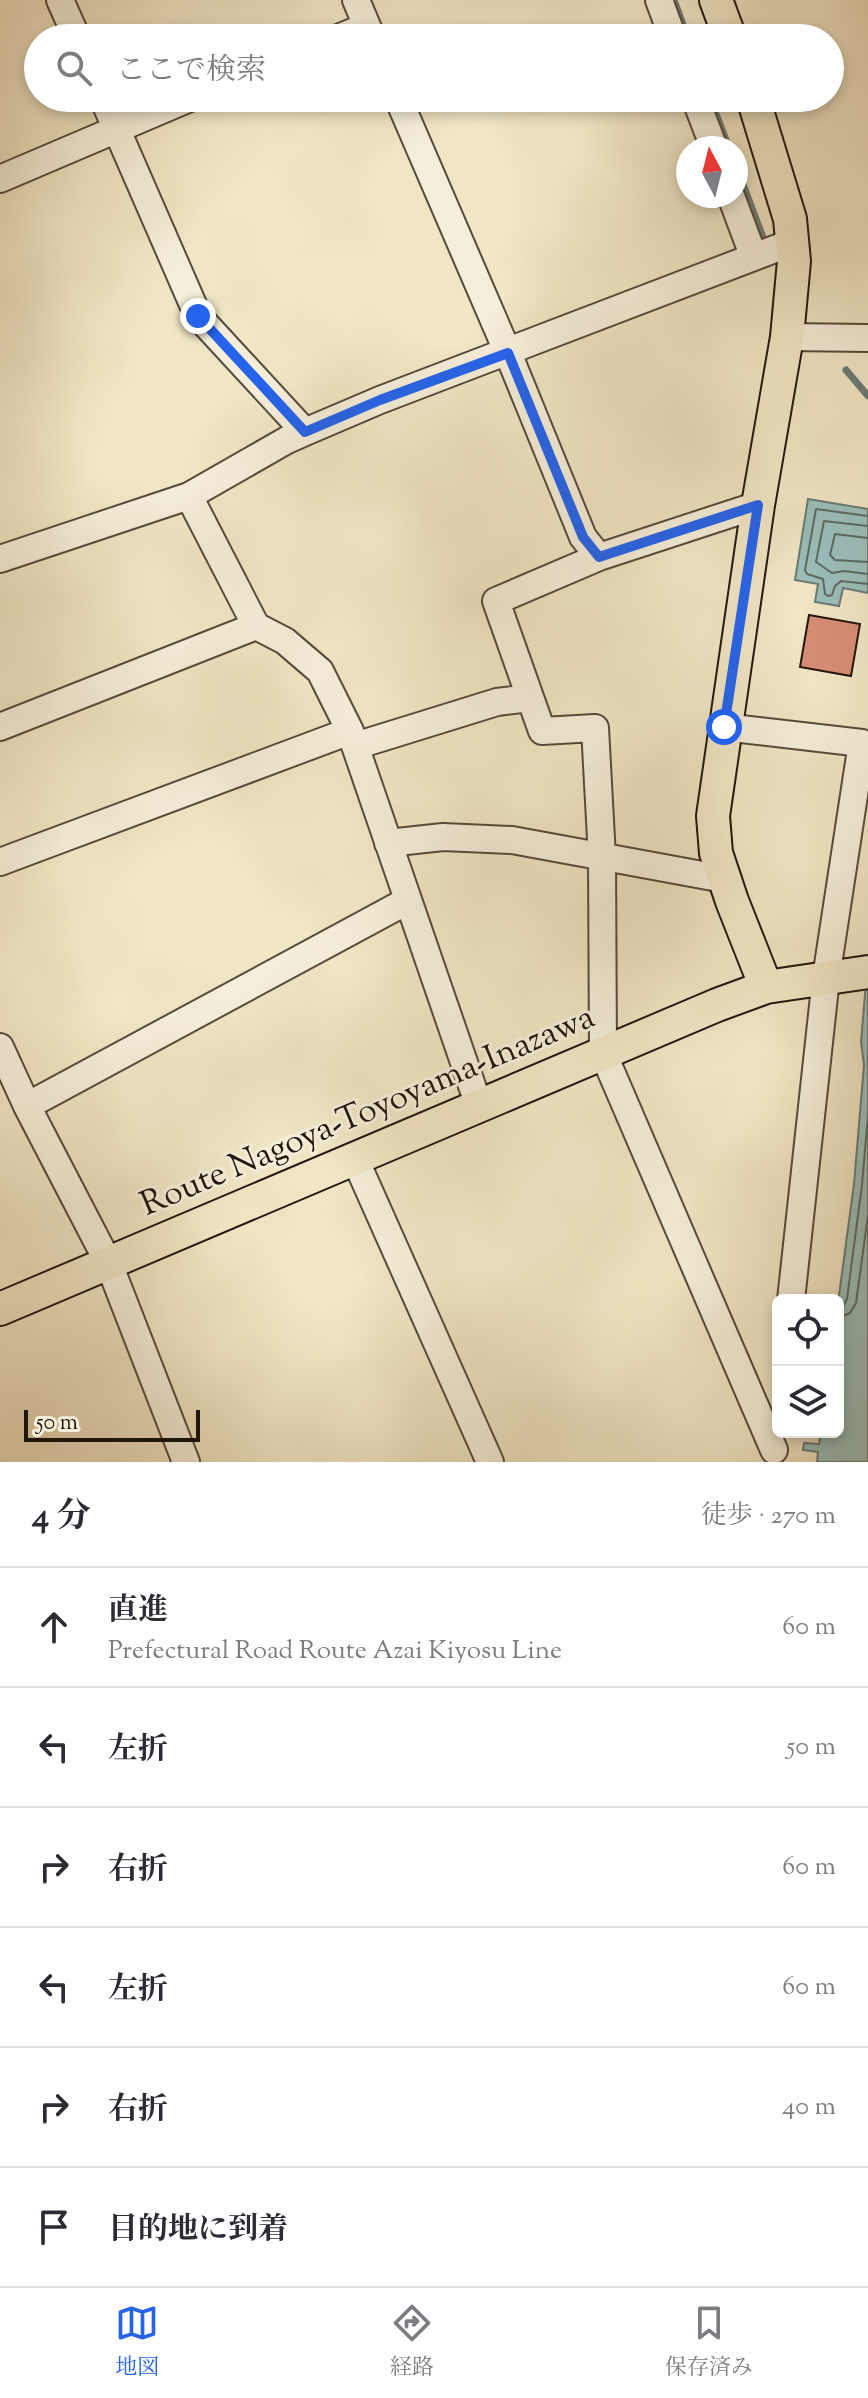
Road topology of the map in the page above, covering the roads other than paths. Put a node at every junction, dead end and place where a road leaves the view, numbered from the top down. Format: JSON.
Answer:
{"nodes":[{"id":1,"x":60,"y":0,"type":"edge"},
{"id":2,"x":356,"y":0,"type":"edge"},
{"id":3,"x":659,"y":0,"type":"edge"},
{"id":4,"x":716,"y":0,"type":"edge"},
{"id":5,"x":71,"y":24,"type":"edge"},
{"id":6,"x":366,"y":24,"type":"edge"},
{"id":7,"x":668,"y":24,"type":"edge"},
{"id":8,"x":725,"y":24,"type":"edge"},
{"id":9,"x":109,"y":112,"type":"edge"},
{"id":10,"x":155,"y":112,"type":"edge"},
{"id":11,"x":404,"y":112,"type":"edge"},
{"id":12,"x":700,"y":112,"type":"edge"},
{"id":13,"x":757,"y":112,"type":"edge"},
{"id":14,"x":116,"y":128,"type":"junction"},
{"id":15,"x":709,"y":136,"type":"edge"},
{"id":16,"x":0,"y":179,"type":"edge"},
{"id":17,"x":735,"y":208,"type":"edge"},
{"id":18,"x":793,"y":242,"type":"junction"},
{"id":19,"x":753,"y":255,"type":"junction"},
{"id":20,"x":787,"y":337,"type":"junction"},
{"id":21,"x":868,"y":338,"type":"edge"},
{"id":22,"x":508,"y":353,"type":"junction"},
{"id":23,"x":305,"y":432,"type":"junction"},
{"id":24,"x":189,"y":496,"type":"junction"},
{"id":25,"x":758,"y":505,"type":"junction"},
{"id":26,"x":2,"y":554,"type":"edge"},
{"id":27,"x":599,"y":557,"type":"junction"},
{"id":28,"x":256,"y":626,"type":"junction"},
{"id":29,"x":530,"y":698,"type":"junction"},
{"id":30,"x":0,"y":727,"type":"edge"},
{"id":31,"x":724,"y":727,"type":"junction"},
{"id":32,"x":352,"y":738,"type":"junction"},
{"id":33,"x":388,"y":843,"type":"junction"},
{"id":34,"x":602,"y":857,"type":"junction"},
{"id":35,"x":0,"y":862,"type":"edge"},
{"id":36,"x":724,"y":879,"type":"junction"},
{"id":37,"x":407,"y":901,"type":"junction"},
{"id":38,"x":844,"y":975,"type":"edge"},
{"id":39,"x":766,"y":987,"type":"junction"},
{"id":40,"x":0,"y":1047,"type":"edge"},
{"id":41,"x":603,"y":1053,"type":"junction"},
{"id":42,"x":27,"y":1106,"type":"junction"},
{"id":43,"x":479,"y":1106,"type":"junction"},
{"id":44,"x":355,"y":1159,"type":"junction"},
{"id":45,"x":109,"y":1264,"type":"junction"},
{"id":46,"x":792,"y":1294,"type":"edge"},
{"id":47,"x":0,"y":1309,"type":"edge"},
{"id":48,"x":773,"y":1456,"type":"edge"},
{"id":49,"x":186,"y":1462,"type":"edge"},
{"id":50,"x":490,"y":1462,"type":"edge"}],
"edges":[{"from":1,"to":5,"type":"street"},
{"from":2,"to":6,"type":"street"},
{"from":3,"to":7,"type":"street"},
{"from":4,"to":8,"type":"main road"},
{"from":9,"to":14,"type":"street"},
{"from":10,"to":14,"type":"street"},
{"from":11,"to":22,"type":"street"},
{"from":12,"to":15,"type":"street"},
{"from":13,"to":18,"type":"main road"},
{"from":14,"to":16,"type":"street"},
{"from":14,"to":23,"type":"street"},
{"from":17,"to":19,"type":"street"},
{"from":18,"to":19,"type":"street"},
{"from":18,"to":20,"type":"main road"},
{"from":19,"to":22,"type":"street"},
{"from":20,"to":21,"type":"street"},
{"from":20,"to":25,"type":"main road"},
{"from":22,"to":23,"type":"street"},
{"from":22,"to":27,"type":"street"},
{"from":23,"to":24,"type":"street"},
{"from":24,"to":26,"type":"street"},
{"from":24,"to":28,"type":"street"},
{"from":25,"to":27,"type":"street"},
{"from":25,"to":31,"type":"main road"},
{"from":27,"to":29,"type":"street"},
{"from":28,"to":30,"type":"street"},
{"from":28,"to":32,"type":"street"},
{"from":29,"to":32,"type":"street"},
{"from":29,"to":34,"type":"street"},
{"from":31,"to":36,"type":"main road"},
{"from":31,"to":38,"type":"street"},
{"from":32,"to":33,"type":"street"},
{"from":32,"to":35,"type":"street"},
{"from":33,"to":34,"type":"street"},
{"from":33,"to":37,"type":"street"},
{"from":34,"to":36,"type":"street"},
{"from":34,"to":41,"type":"street"},
{"from":36,"to":39,"type":"main road"},
{"from":37,"to":42,"type":"street"},
{"from":37,"to":43,"type":"street"},
{"from":38,"to":39,"type":"main road","name":"Route Nagoya-Toyoyama-Inazawa"},
{"from":38,"to":46,"type":"street"},
{"from":39,"to":41,"type":"main road","name":"Route Nagoya-Toyoyama-Inazawa"},
{"from":40,"to":42,"type":"street"},
{"from":41,"to":43,"type":"main road","name":"Route Nagoya-Toyoyama-Inazawa"},
{"from":41,"to":48,"type":"street"},
{"from":42,"to":45,"type":"street"},
{"from":43,"to":44,"type":"main road","name":"Route Nagoya-Toyoyama-Inazawa"},
{"from":44,"to":45,"type":"main road","name":"Route Nagoya-Toyoyama-Inazawa"},
{"from":44,"to":50,"type":"street"},
{"from":45,"to":47,"type":"main road","name":"Route Nagoya-Toyoyama-Inazawa"},
{"from":45,"to":49,"type":"street"}]}
